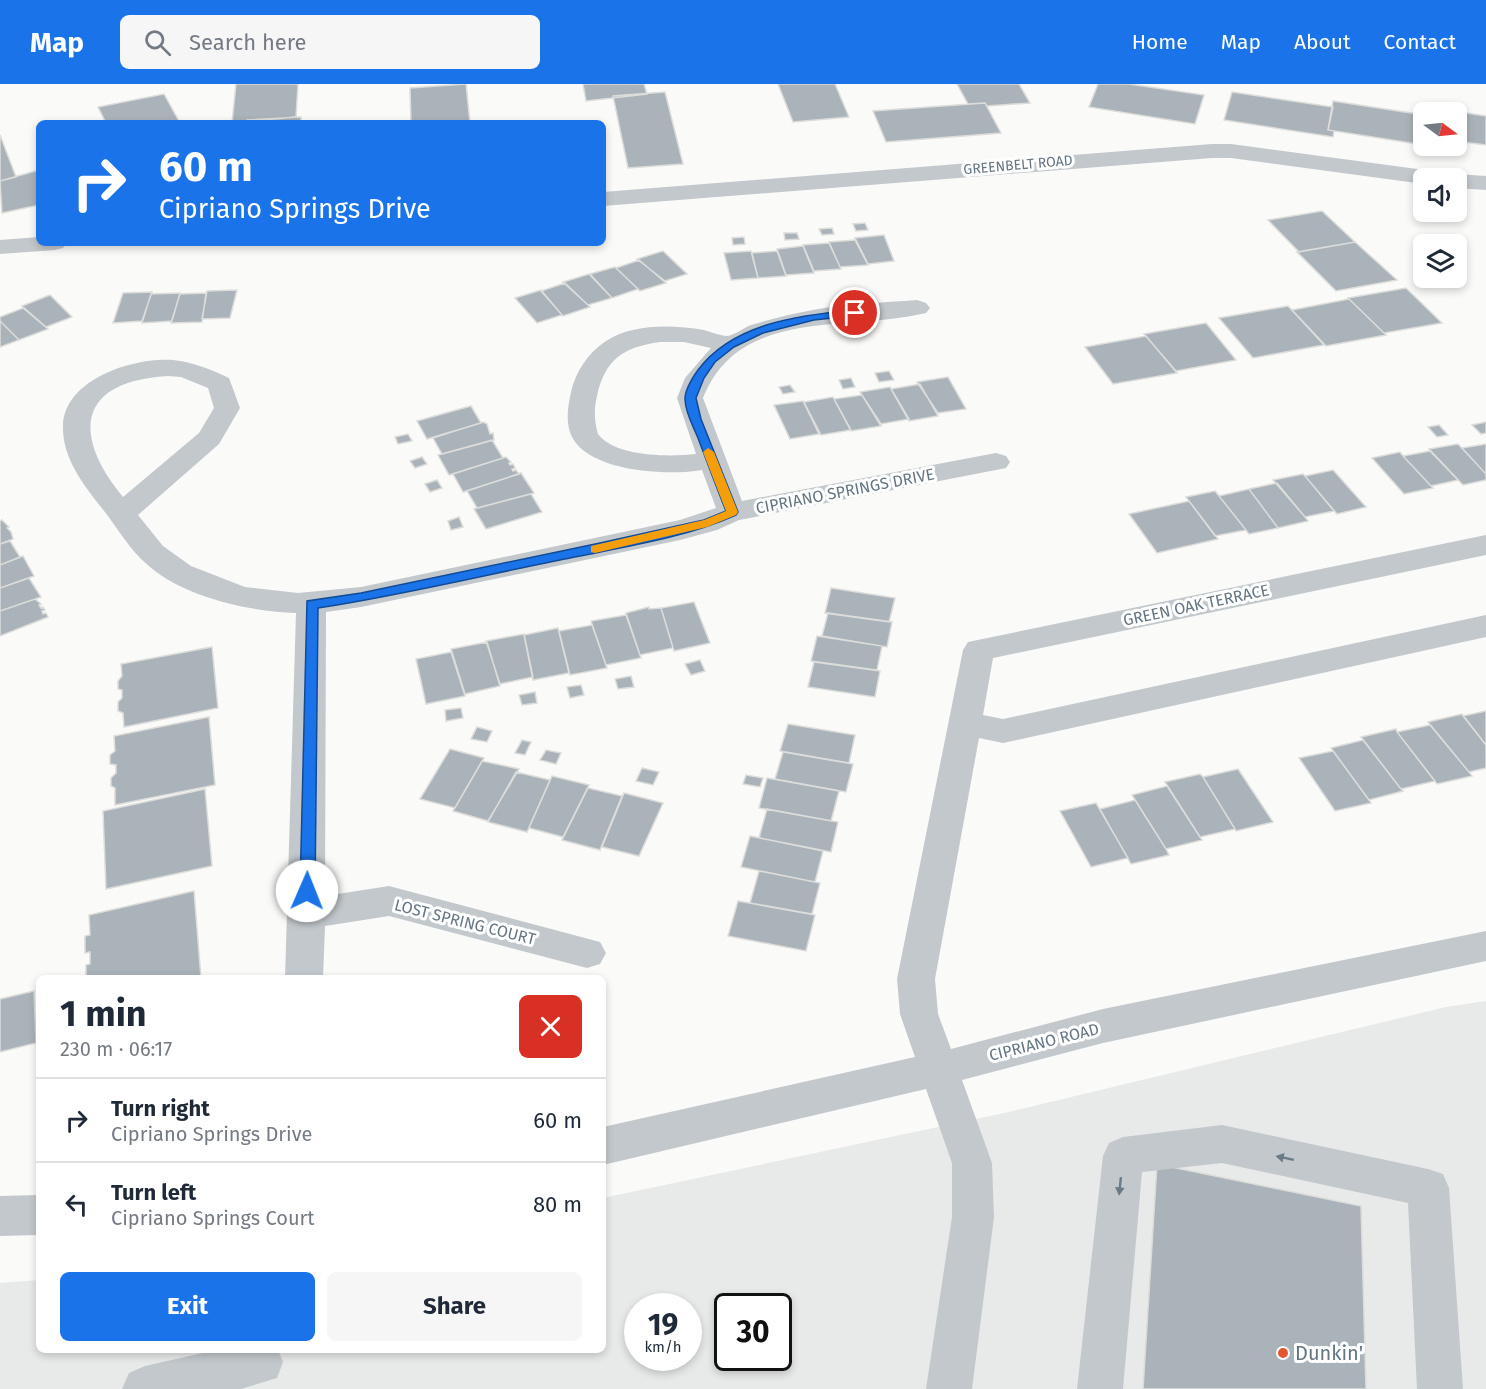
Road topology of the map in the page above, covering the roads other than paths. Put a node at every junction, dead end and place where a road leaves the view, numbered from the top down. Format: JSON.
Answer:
{"nodes":[{"id":1,"x":1413,"y":175,"type":"edge"},
{"id":2,"x":1467,"y":182,"type":"edge"},
{"id":3,"x":1486,"y":183,"type":"edge"},
{"id":4,"x":606,"y":199,"type":"edge"},
{"id":5,"x":36,"y":245,"type":"edge"},
{"id":6,"x":0,"y":248,"type":"edge"},
{"id":7,"x":917,"y":308,"type":"dead end"},
{"id":8,"x":730,"y":345,"type":"junction"},
{"id":9,"x":712,"y":460,"type":"junction"},
{"id":10,"x":996,"y":462,"type":"dead end"},
{"id":11,"x":732,"y":512,"type":"junction"},
{"id":12,"x":122,"y":513,"type":"junction"},
{"id":13,"x":1486,"y":545,"type":"edge"},
{"id":14,"x":311,"y":604,"type":"junction"},
{"id":15,"x":1486,"y":626,"type":"edge"},
{"id":16,"x":964,"y":723,"type":"junction"},
{"id":17,"x":307,"y":914,"type":"junction"},
{"id":18,"x":1486,"y":946,"type":"edge"},
{"id":19,"x":587,"y":953,"type":"dead end"},
{"id":20,"x":304,"y":975,"type":"edge"},
{"id":21,"x":939,"y":1069,"type":"junction"},
{"id":22,"x":606,"y":1145,"type":"edge"},
{"id":23,"x":36,"y":1215,"type":"edge"},
{"id":24,"x":0,"y":1216,"type":"edge"},
{"id":25,"x":259,"y":1367,"type":"edge"},
{"id":26,"x":145,"y":1389,"type":"edge"},
{"id":27,"x":948,"y":1389,"type":"edge"},
{"id":28,"x":1100,"y":1389,"type":"edge"},
{"id":29,"x":1440,"y":1389,"type":"edge"}],
"edges":[{"from":1,"to":4,"type":"street","name":"GREENBELT ROAD"},
{"from":2,"to":3,"type":"street"},
{"from":5,"to":6,"type":"street"},
{"from":7,"to":8,"type":"street"},
{"from":8,"to":9,"type":"street"},
{"from":8,"to":9,"type":"street"},
{"from":9,"to":11,"type":"street"},
{"from":10,"to":11,"type":"street","name":"CIPRIANO SPRINGS DRIVE"},
{"from":11,"to":14,"type":"street","name":"CIPRIANO SPRINGS DRIVE"},
{"from":12,"to":12,"type":"street","name":"CIPRIANO SPRINGS DRIVE"},
{"from":12,"to":14,"type":"street","name":"CIPRIANO SPRINGS DRIVE"},
{"from":13,"to":16,"type":"street","name":"GREEN OAK TERRACE"},
{"from":14,"to":17,"type":"street"},
{"from":15,"to":16,"type":"street"},
{"from":16,"to":21,"type":"street","name":"GREEN OAK TERRACE"},
{"from":17,"to":19,"type":"street","name":"LOST SPRING COURT"},
{"from":17,"to":20,"type":"street"},
{"from":18,"to":21,"type":"street","name":"CIPRIANO ROAD"},
{"from":21,"to":22,"type":"street","name":"CIPRIANO ROAD"},
{"from":21,"to":27,"type":"street","name":"GREEN OAK TERRACE"},
{"from":23,"to":24,"type":"street"},
{"from":25,"to":26,"type":"street"},
{"from":29,"to":28,"type":"street","one_way":true}]}
